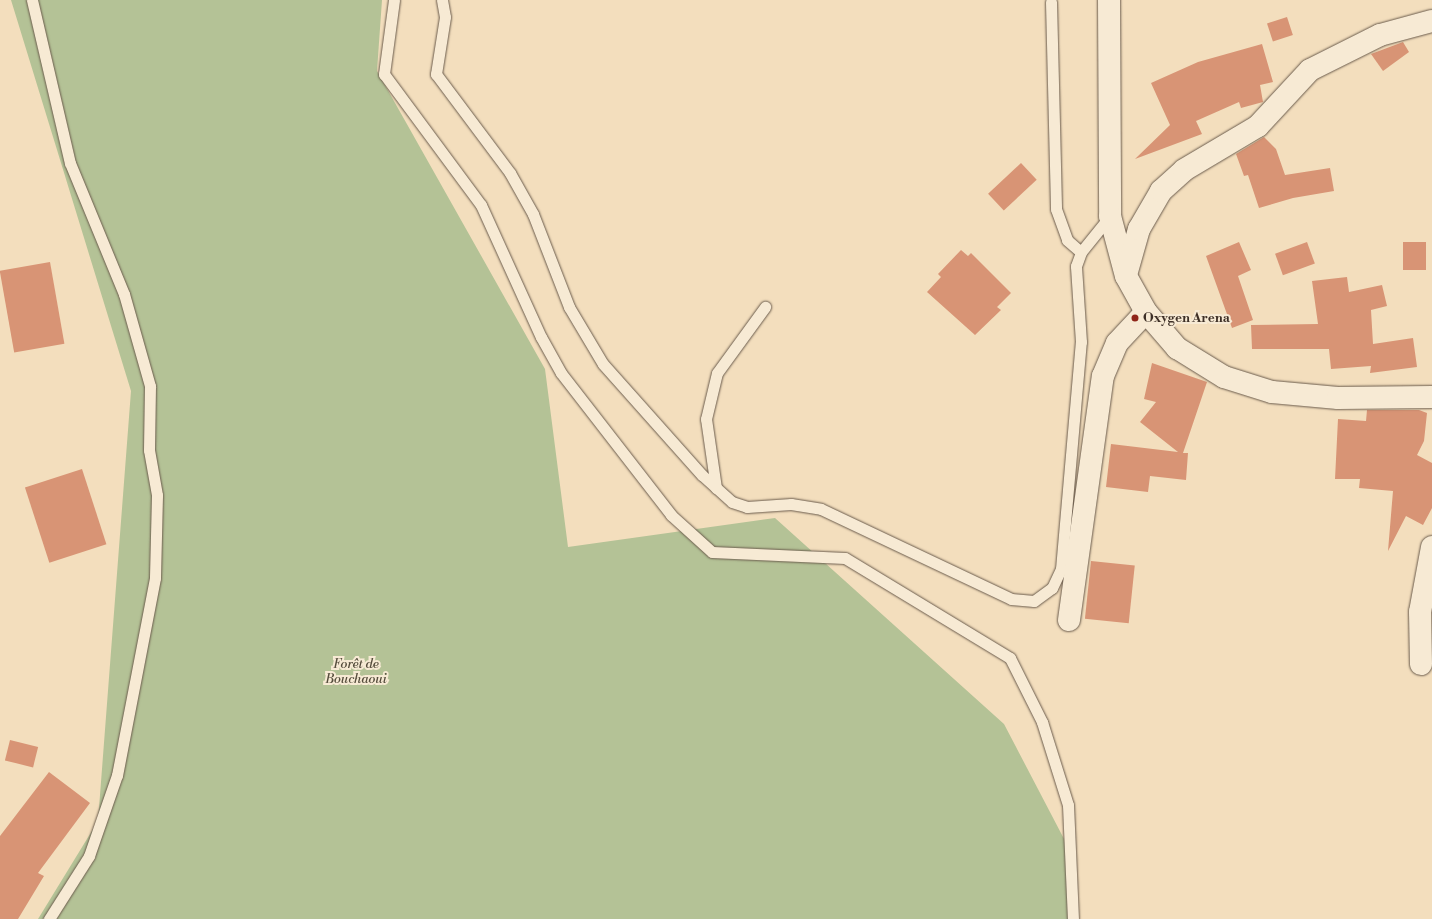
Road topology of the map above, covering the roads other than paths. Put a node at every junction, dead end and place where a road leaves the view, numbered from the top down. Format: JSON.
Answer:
{"nodes":[{"id":1,"x":32,"y":0,"type":"edge"},
{"id":2,"x":394,"y":0,"type":"edge"},
{"id":3,"x":442,"y":0,"type":"edge"},
{"id":4,"x":1109,"y":0,"type":"edge"},
{"id":5,"x":1051,"y":2,"type":"dead end"},
{"id":6,"x":1432,"y":21,"type":"edge"},
{"id":7,"x":1110,"y":216,"type":"junction"},
{"id":8,"x":1081,"y":252,"type":"junction"},
{"id":9,"x":1126,"y":276,"type":"junction"},
{"id":10,"x":765,"y":307,"type":"dead end"},
{"id":11,"x":1146,"y":312,"type":"junction"},
{"id":12,"x":1432,"y":397,"type":"edge"},
{"id":13,"x":716,"y":488,"type":"junction"},
{"id":14,"x":1432,"y":547,"type":"edge"},
{"id":15,"x":1069,"y":620,"type":"dead end"},
{"id":16,"x":1421,"y":664,"type":"dead end"},
{"id":17,"x":49,"y":919,"type":"edge"},
{"id":18,"x":1073,"y":919,"type":"edge"}],
"edges":[{"from":1,"to":17,"type":"lane"},
{"from":2,"to":18,"type":"lane"},
{"from":3,"to":13,"type":"lane"},
{"from":4,"to":7,"type":"street"},
{"from":5,"to":8,"type":"lane"},
{"from":6,"to":9,"type":"street"},
{"from":7,"to":8,"type":"lane"},
{"from":7,"to":9,"type":"street"},
{"from":8,"to":13,"type":"lane"},
{"from":9,"to":11,"type":"street"},
{"from":10,"to":13,"type":"lane"},
{"from":11,"to":12,"type":"street"},
{"from":11,"to":15,"type":"street"},
{"from":14,"to":16,"type":"street"}]}
